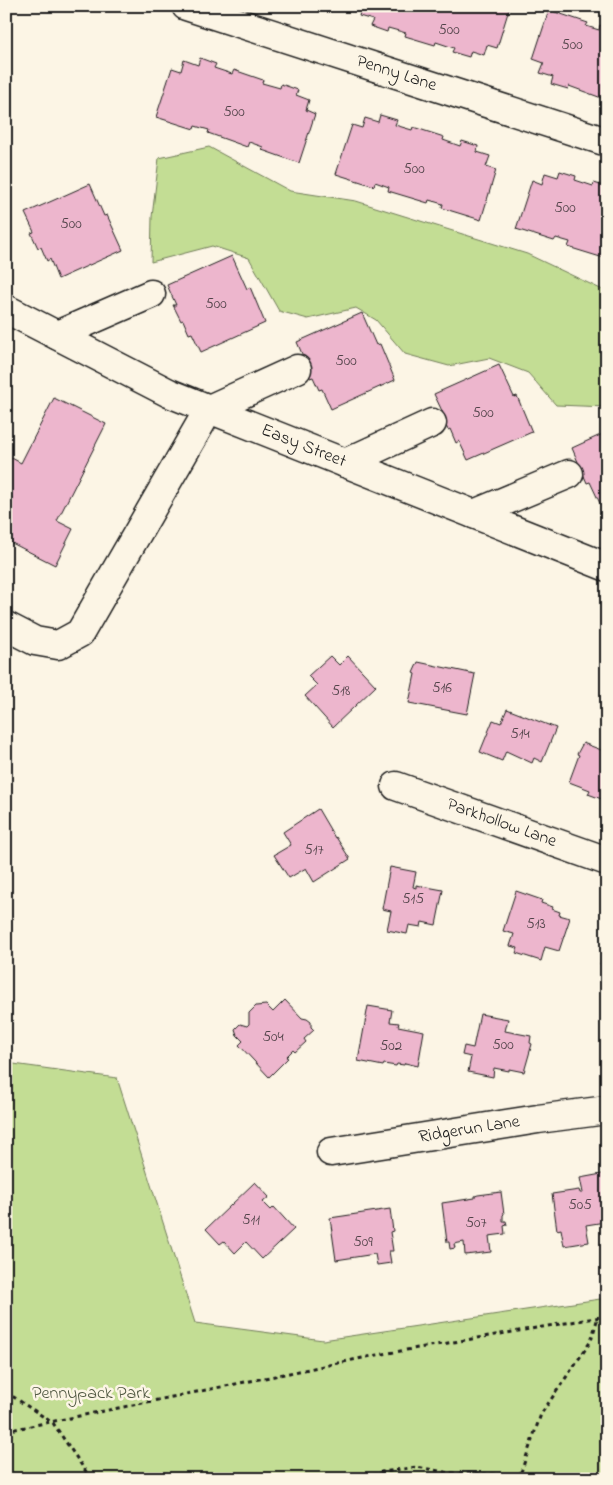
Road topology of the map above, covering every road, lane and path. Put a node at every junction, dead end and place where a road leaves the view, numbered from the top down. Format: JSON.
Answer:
{"nodes":[{"id":1,"x":186,"y":6,"type":"edge"},
{"id":2,"x":607,"y":142,"type":"edge"},
{"id":3,"x":151,"y":294,"type":"dead end"},
{"id":4,"x":6,"y":309,"type":"edge"},
{"id":5,"x":57,"y":335,"type":"junction"},
{"id":6,"x":296,"y":369,"type":"dead end"},
{"id":7,"x":209,"y":409,"type":"junction"},
{"id":8,"x":432,"y":423,"type":"dead end"},
{"id":9,"x":345,"y":463,"type":"junction"},
{"id":10,"x":569,"y":474,"type":"dead end"},
{"id":11,"x":474,"y":514,"type":"junction"},
{"id":12,"x":607,"y":567,"type":"edge"},
{"id":13,"x":6,"y":626,"type":"edge"},
{"id":14,"x":396,"y":786,"type":"dead end"},
{"id":15,"x":607,"y":861,"type":"edge"},
{"id":16,"x":607,"y":1110,"type":"edge"},
{"id":17,"x":331,"y":1152,"type":"dead end"},
{"id":18,"x":607,"y":1316,"type":"edge"},
{"id":19,"x":598,"y":1317,"type":"junction"},
{"id":20,"x":6,"y":1392,"type":"edge"},
{"id":21,"x":50,"y":1421,"type":"junction"},
{"id":22,"x":6,"y":1431,"type":"edge"},
{"id":23,"x":91,"y":1479,"type":"edge"},
{"id":24,"x":365,"y":1479,"type":"edge"}],
"edges":[{"from":1,"to":2,"type":"street","name":"Penny Lane"},
{"from":3,"to":5,"type":"street"},
{"from":4,"to":5,"type":"street","name":"Easy Street"},
{"from":5,"to":7,"type":"street","name":"Easy Street"},
{"from":6,"to":7,"type":"street"},
{"from":7,"to":9,"type":"street","name":"Easy Street"},
{"from":7,"to":13,"type":"street"},
{"from":8,"to":9,"type":"street"},
{"from":9,"to":11,"type":"street","name":"Easy Street"},
{"from":10,"to":11,"type":"street"},
{"from":11,"to":12,"type":"street","name":"Easy Street"},
{"from":14,"to":15,"type":"street","name":"Parkhollow Lane"},
{"from":16,"to":17,"type":"street","name":"Ridgerun Lane"},
{"from":18,"to":19,"type":"path"},
{"from":19,"to":21,"type":"path"},
{"from":19,"to":24,"type":"path"},
{"from":20,"to":21,"type":"path"},
{"from":21,"to":22,"type":"path"},
{"from":21,"to":23,"type":"path"}]}
